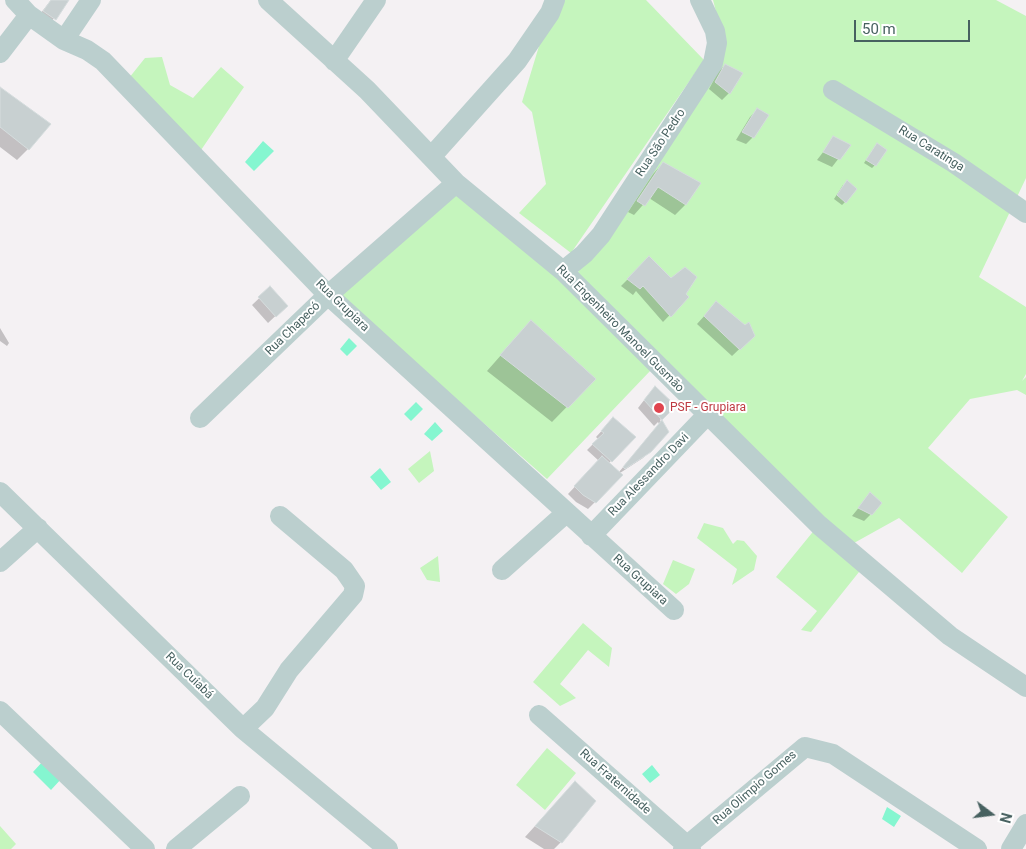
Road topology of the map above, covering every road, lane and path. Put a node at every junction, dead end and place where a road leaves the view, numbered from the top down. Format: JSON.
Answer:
{"nodes":[{"id":1,"x":15,"y":0,"type":"edge"},
{"id":2,"x":91,"y":0,"type":"edge"},
{"id":3,"x":268,"y":0,"type":"edge"},
{"id":4,"x":376,"y":0,"type":"edge"},
{"id":5,"x":555,"y":0,"type":"edge"},
{"id":6,"x":700,"y":0,"type":"edge"},
{"id":7,"x":29,"y":15,"type":"junction"},
{"id":8,"x":64,"y":40,"type":"junction"},
{"id":9,"x":0,"y":53,"type":"edge"},
{"id":10,"x":334,"y":61,"type":"junction"},
{"id":11,"x":833,"y":90,"type":"dead end"},
{"id":12,"x":431,"y":157,"type":"junction"},
{"id":13,"x":456,"y":183,"type":"junction"},
{"id":14,"x":1026,"y":213,"type":"edge"},
{"id":15,"x":563,"y":271,"type":"junction"},
{"id":16,"x":328,"y":295,"type":"junction"},
{"id":17,"x":707,"y":415,"type":"junction"},
{"id":18,"x":200,"y":418,"type":"dead end"},
{"id":19,"x":0,"y":492,"type":"edge"},
{"id":20,"x":566,"y":513,"type":"junction"},
{"id":21,"x":280,"y":516,"type":"dead end"},
{"id":22,"x":38,"y":528,"type":"junction"},
{"id":23,"x":591,"y":536,"type":"junction"},
{"id":24,"x":0,"y":562,"type":"edge"},
{"id":25,"x":502,"y":570,"type":"dead end"},
{"id":26,"x":674,"y":610,"type":"dead end"},
{"id":27,"x":1026,"y":687,"type":"edge"},
{"id":28,"x":0,"y":711,"type":"edge"},
{"id":29,"x":540,"y":715,"type":"dead end"},
{"id":30,"x":243,"y":729,"type":"junction"},
{"id":31,"x":240,"y":796,"type":"dead end"},
{"id":32,"x":1026,"y":824,"type":"edge"},
{"id":33,"x":687,"y":848,"type":"edge"},
{"id":34,"x":145,"y":849,"type":"edge"},
{"id":35,"x":176,"y":849,"type":"edge"},
{"id":36,"x":388,"y":849,"type":"edge"},
{"id":37,"x":977,"y":849,"type":"edge"},
{"id":38,"x":1011,"y":849,"type":"edge"}],
"edges":[{"from":1,"to":7,"type":"street","name":"Rua Grupiara"},
{"from":2,"to":8,"type":"street"},
{"from":3,"to":10,"type":"street","name":"Rua Engenheiro Manoel Gusmão"},
{"from":4,"to":10,"type":"street"},
{"from":5,"to":12,"type":"street"},
{"from":6,"to":15,"type":"street","name":"Rua São Pedro"},
{"from":7,"to":8,"type":"street","name":"Rua Grupiara"},
{"from":7,"to":9,"type":"street"},
{"from":8,"to":16,"type":"street","name":"Rua Grupiara"},
{"from":10,"to":12,"type":"street","name":"Rua Engenheiro Manoel Gusmão"},
{"from":11,"to":14,"type":"street","name":"Rua Caratinga"},
{"from":12,"to":13,"type":"street","name":"Rua Engenheiro Manoel Gusmão"},
{"from":13,"to":15,"type":"street","name":"Rua Engenheiro Manoel Gusmão"},
{"from":13,"to":16,"type":"street","name":"Rua Chapecó"},
{"from":15,"to":17,"type":"street","name":"Rua Engenheiro Manoel Gusmão"},
{"from":16,"to":18,"type":"street","name":"Rua Chapecó"},
{"from":16,"to":20,"type":"street","name":"Rua Grupiara"},
{"from":17,"to":23,"type":"street","name":"Rua Alessandro Davi"},
{"from":17,"to":27,"type":"street","name":"Rua Engenheiro Manoel Gusmão"},
{"from":19,"to":22,"type":"street","name":"Rua Cuiabá"},
{"from":20,"to":23,"type":"street","name":"Rua Grupiara"},
{"from":20,"to":25,"type":"street"},
{"from":21,"to":30,"type":"street"},
{"from":22,"to":24,"type":"street"},
{"from":22,"to":30,"type":"street","name":"Rua Cuiabá"},
{"from":23,"to":26,"type":"street","name":"Rua Grupiara"},
{"from":28,"to":34,"type":"street"},
{"from":29,"to":33,"type":"street","name":"Rua Fraternidade"},
{"from":30,"to":36,"type":"street","name":"Rua Cuiabá"},
{"from":31,"to":35,"type":"street"},
{"from":32,"to":38,"type":"street"},
{"from":33,"to":37,"type":"street","name":"Rua Olimpio Gomes"}]}
